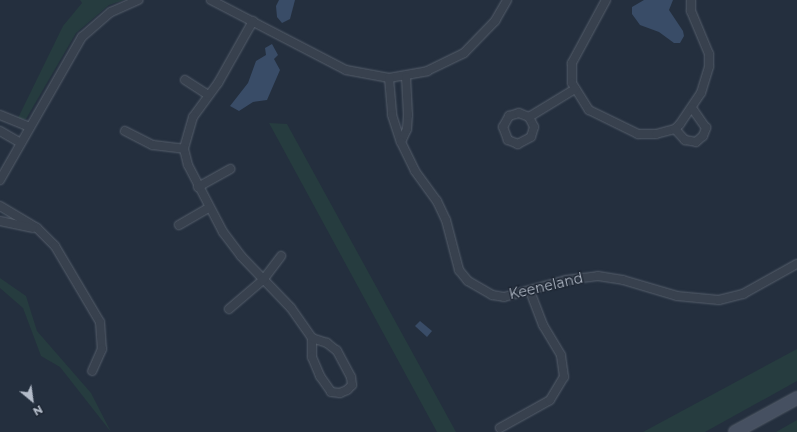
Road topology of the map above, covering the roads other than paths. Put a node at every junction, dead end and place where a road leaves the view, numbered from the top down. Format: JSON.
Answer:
{"nodes":[{"id":1,"x":138,"y":0,"type":"edge"},
{"id":2,"x":211,"y":0,"type":"edge"},
{"id":3,"x":506,"y":0,"type":"edge"},
{"id":4,"x":606,"y":0,"type":"edge"},
{"id":5,"x":691,"y":0,"type":"edge"},
{"id":6,"x":253,"y":21,"type":"junction"},
{"id":7,"x":406,"y":77,"type":"junction"},
{"id":8,"x":389,"y":78,"type":"junction"},
{"id":9,"x":185,"y":80,"type":"dead end"},
{"id":10,"x":574,"y":89,"type":"junction"},
{"id":11,"x":208,"y":95,"type":"junction"},
{"id":12,"x":692,"y":108,"type":"junction"},
{"id":13,"x":0,"y":115,"type":"edge"},
{"id":14,"x":529,"y":117,"type":"dead end"},
{"id":15,"x":30,"y":127,"type":"junction"},
{"id":16,"x":675,"y":129,"type":"junction"},
{"id":17,"x":0,"y":131,"type":"edge"},
{"id":18,"x":125,"y":131,"type":"dead end"},
{"id":19,"x":401,"y":142,"type":"junction"},
{"id":20,"x":21,"y":143,"type":"junction"},
{"id":21,"x":184,"y":149,"type":"junction"},
{"id":22,"x":230,"y":169,"type":"dead end"},
{"id":23,"x":0,"y":180,"type":"edge"},
{"id":24,"x":198,"y":187,"type":"junction"},
{"id":25,"x":0,"y":206,"type":"edge"},
{"id":26,"x":208,"y":208,"type":"junction"},
{"id":27,"x":0,"y":220,"type":"edge"},
{"id":28,"x":179,"y":225,"type":"dead end"},
{"id":29,"x":37,"y":228,"type":"junction"},
{"id":30,"x":281,"y":256,"type":"dead end"},
{"id":31,"x":797,"y":264,"type":"edge"},
{"id":32,"x":263,"y":280,"type":"junction"},
{"id":33,"x":530,"y":291,"type":"junction"},
{"id":34,"x":229,"y":309,"type":"dead end"},
{"id":35,"x":312,"y":338,"type":"junction"},
{"id":36,"x":92,"y":371,"type":"dead end"},
{"id":37,"x":797,"y":398,"type":"edge"},
{"id":38,"x":500,"y":428,"type":"dead end"},
{"id":39,"x":736,"y":432,"type":"edge"}],
"edges":[{"from":1,"to":15,"type":"street"},
{"from":2,"to":6,"type":"street"},
{"from":3,"to":7,"type":"street"},
{"from":4,"to":10,"type":"street"},
{"from":5,"to":12,"type":"street"},
{"from":6,"to":8,"type":"street"},
{"from":6,"to":11,"type":"street"},
{"from":7,"to":8,"type":"street"},
{"from":7,"to":19,"type":"street"},
{"from":8,"to":19,"type":"street","name":"Keeneland"},
{"from":9,"to":11,"type":"street"},
{"from":10,"to":14,"type":"street"},
{"from":10,"to":16,"type":"street"},
{"from":11,"to":21,"type":"street"},
{"from":12,"to":16,"type":"street"},
{"from":12,"to":16,"type":"street"},
{"from":13,"to":15,"type":"street"},
{"from":15,"to":20,"type":"street"},
{"from":17,"to":20,"type":"street"},
{"from":18,"to":21,"type":"street"},
{"from":19,"to":33,"type":"street","name":"Keeneland"},
{"from":20,"to":23,"type":"street"},
{"from":21,"to":24,"type":"street"},
{"from":22,"to":24,"type":"street"},
{"from":24,"to":26,"type":"street"},
{"from":25,"to":29,"type":"street"},
{"from":26,"to":28,"type":"street"},
{"from":26,"to":32,"type":"street"},
{"from":27,"to":29,"type":"street"},
{"from":29,"to":36,"type":"street"},
{"from":30,"to":32,"type":"street"},
{"from":31,"to":33,"type":"street","name":"Keeneland"},
{"from":32,"to":34,"type":"street"},
{"from":32,"to":35,"type":"street"},
{"from":33,"to":38,"type":"street"},
{"from":35,"to":35,"type":"street"},
{"from":37,"to":39,"type":"main road"}]}
